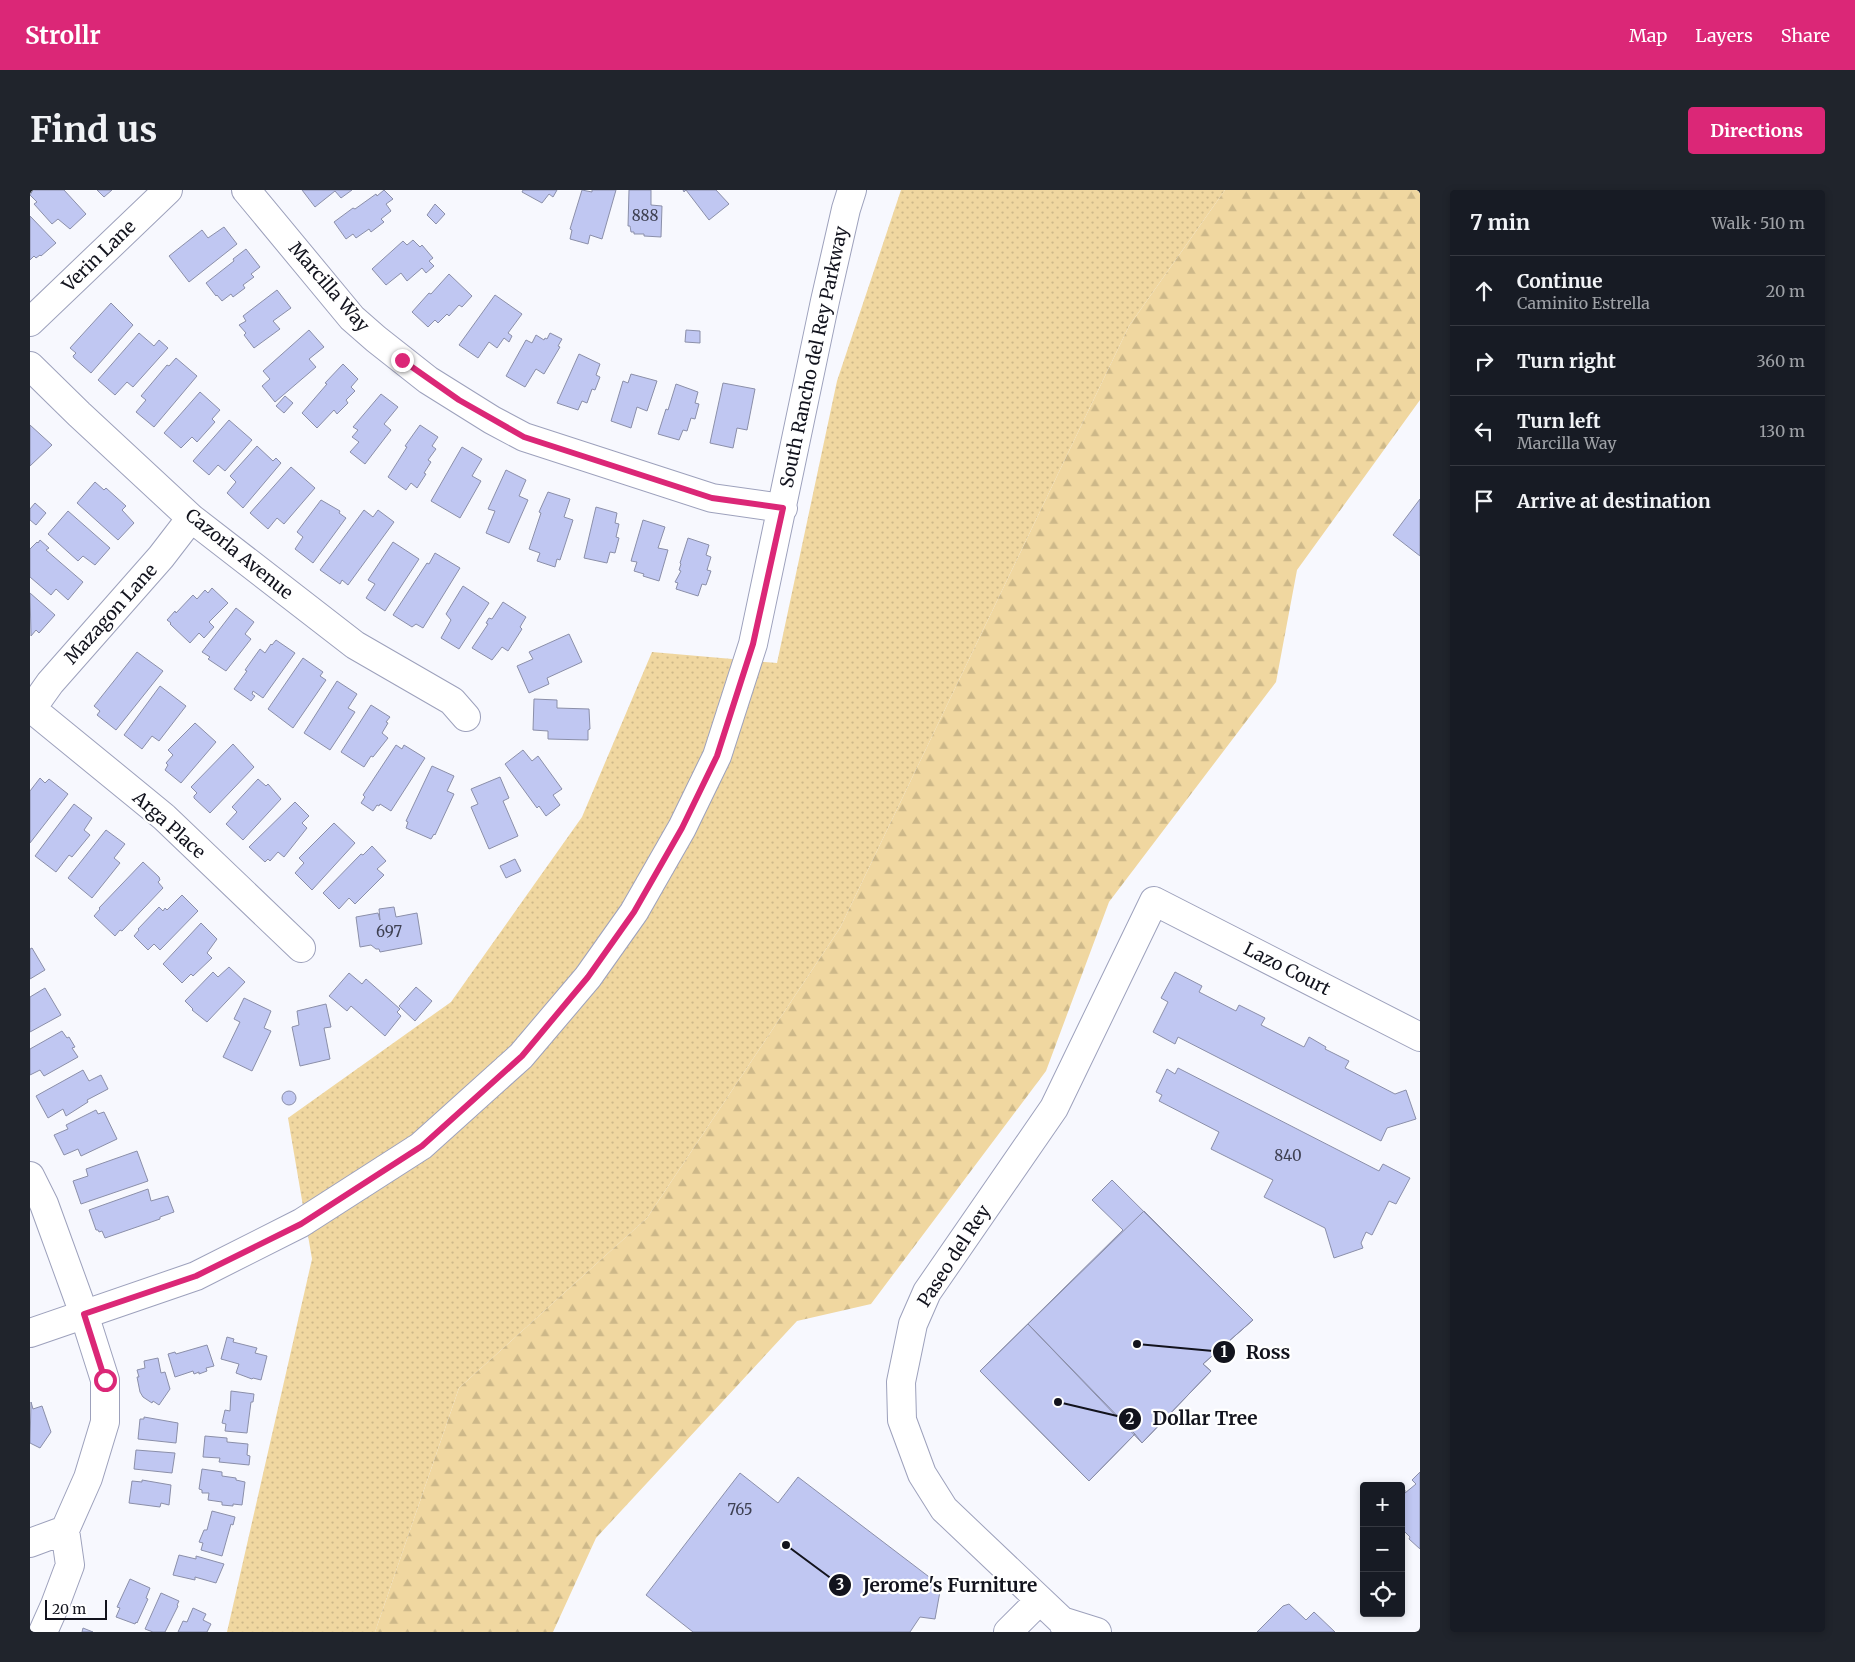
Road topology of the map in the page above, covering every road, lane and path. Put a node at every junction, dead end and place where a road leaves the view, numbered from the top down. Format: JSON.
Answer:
{"nodes":[{"id":1,"x":168,"y":190,"type":"edge"},
{"id":2,"x":246,"y":190,"type":"edge"},
{"id":3,"x":852,"y":190,"type":"edge"},
{"id":4,"x":30,"y":322,"type":"edge"},
{"id":5,"x":30,"y":366,"type":"edge"},
{"id":6,"x":783,"y":508,"type":"junction"},
{"id":7,"x":192,"y":518,"type":"junction"},
{"id":8,"x":31,"y":710,"type":"edge"},
{"id":9,"x":466,"y":717,"type":"dead end"},
{"id":10,"x":1154,"y":901,"type":"joint"},
{"id":11,"x":300,"y":948,"type":"dead end"},
{"id":12,"x":1420,"y":1037,"type":"edge"},
{"id":13,"x":30,"y":1176,"type":"edge"},
{"id":14,"x":84,"y":1314,"type":"junction"},
{"id":15,"x":30,"y":1333,"type":"edge"},
{"id":16,"x":66,"y":1530,"type":"junction"},
{"id":17,"x":30,"y":1543,"type":"edge"},
{"id":18,"x":1040,"y":1600,"type":"junction"},
{"id":19,"x":1065,"y":1627,"type":"edge"},
{"id":20,"x":43,"y":1632,"type":"edge"},
{"id":21,"x":1008,"y":1632,"type":"edge"},
{"id":22,"x":1096,"y":1632,"type":"edge"}],
"edges":[{"from":1,"to":4,"type":"street","name":"Verin Lane"},
{"from":2,"to":6,"type":"street","name":"Marcilla Way"},
{"from":3,"to":6,"type":"street","name":"South Rancho del Rey Parkway"},
{"from":5,"to":7,"type":"street","name":"Cazorla Avenue"},
{"from":6,"to":14,"type":"street","name":"South Rancho del Rey Parkway"},
{"from":7,"to":8,"type":"street","name":"Mazagon Lane"},
{"from":7,"to":9,"type":"street","name":"Cazorla Avenue"},
{"from":8,"to":11,"type":"street","name":"Arga Place"},
{"from":10,"to":12,"type":"street","name":"Lazo Court"},
{"from":10,"to":18,"type":"street","name":"Paseo del Rey"},
{"from":13,"to":14,"type":"street"},
{"from":14,"to":15,"type":"street","name":"South Rancho del Rey Parkway"},
{"from":14,"to":16,"type":"street"},
{"from":16,"to":17,"type":"street"},
{"from":16,"to":20,"type":"street"},
{"from":18,"to":19,"type":"street","name":"Paseo del Rey"},
{"from":18,"to":21,"type":"street"},
{"from":19,"to":22,"type":"street","name":"Paseo del Rey"}]}
